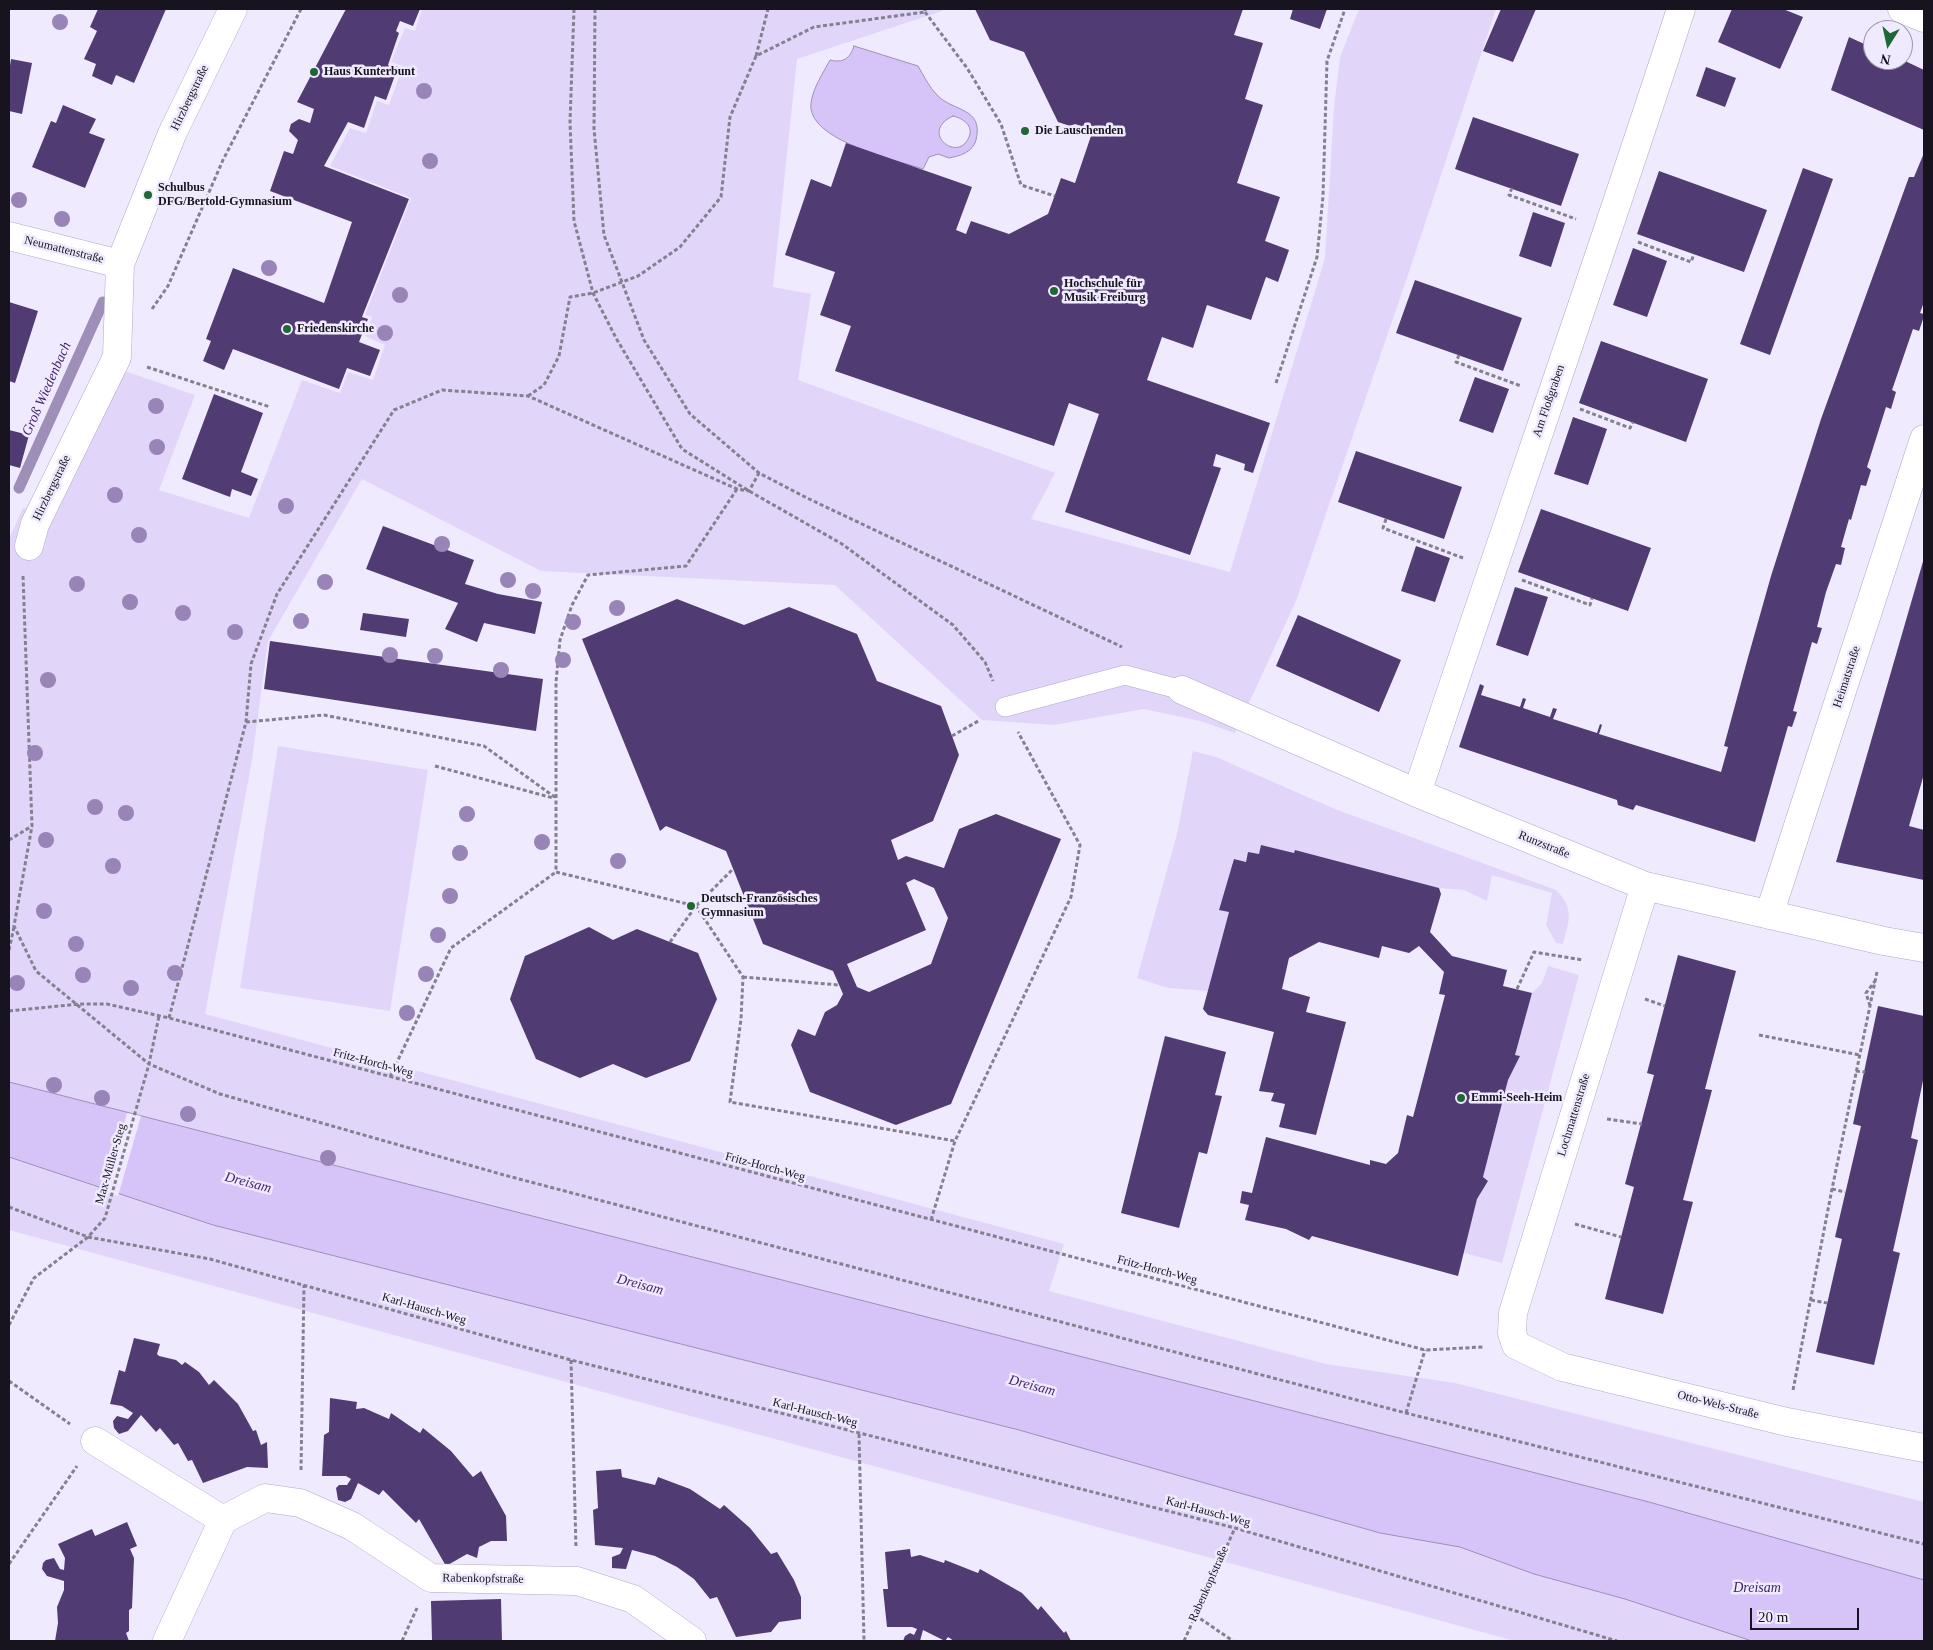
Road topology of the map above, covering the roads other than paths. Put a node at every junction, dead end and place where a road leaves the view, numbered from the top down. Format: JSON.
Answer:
{"nodes":[{"id":1,"x":233,"y":9,"type":"edge"},
{"id":2,"x":1680,"y":9,"type":"edge"},
{"id":3,"x":1902,"y":9,"type":"edge"},
{"id":4,"x":1924,"y":18,"type":"edge"},
{"id":5,"x":9,"y":236,"type":"edge"},
{"id":6,"x":120,"y":264,"type":"junction"},
{"id":7,"x":1924,"y":439,"type":"edge"},
{"id":8,"x":29,"y":546,"type":"road end"},
{"id":9,"x":1182,"y":690,"type":"joint"},
{"id":10,"x":1005,"y":706,"type":"road end"},
{"id":11,"x":1416,"y":793,"type":"junction"},
{"id":12,"x":1645,"y":886,"type":"junction"},
{"id":13,"x":1769,"y":915,"type":"junction"},
{"id":14,"x":1924,"y":948,"type":"edge"},
{"id":15,"x":1516,"y":1345,"type":"joint"},
{"id":16,"x":95,"y":1441,"type":"road end"},
{"id":17,"x":1924,"y":1448,"type":"edge"},
{"id":18,"x":223,"y":1520,"type":"junction"},
{"id":19,"x":167,"y":1641,"type":"edge"},
{"id":20,"x":692,"y":1641,"type":"edge"}],
"edges":[{"from":1,"to":6,"type":"street","name":"Hirzbergstraße"},
{"from":2,"to":11,"type":"street","name":"Am Floßgraben"},
{"from":3,"to":4,"type":"street"},
{"from":5,"to":6,"type":"street","name":"Neumattenstraße"},
{"from":6,"to":8,"type":"street","name":"Hirzbergstraße"},
{"from":7,"to":13,"type":"street","name":"Heimatstraße"},
{"from":9,"to":10,"type":"lane"},
{"from":9,"to":11,"type":"street","name":"Runzstraße"},
{"from":11,"to":12,"type":"street","name":"Runzstraße"},
{"from":12,"to":13,"type":"street","name":"Runzstraße"},
{"from":12,"to":15,"type":"street","name":"Lochmattenstraße"},
{"from":13,"to":14,"type":"street","name":"Runzstraße"},
{"from":15,"to":17,"type":"street","name":"Otto-Wels-Straße"},
{"from":16,"to":18,"type":"street"},
{"from":18,"to":19,"type":"street"},
{"from":18,"to":20,"type":"street","name":"Rabenkopfstraße"}]}
